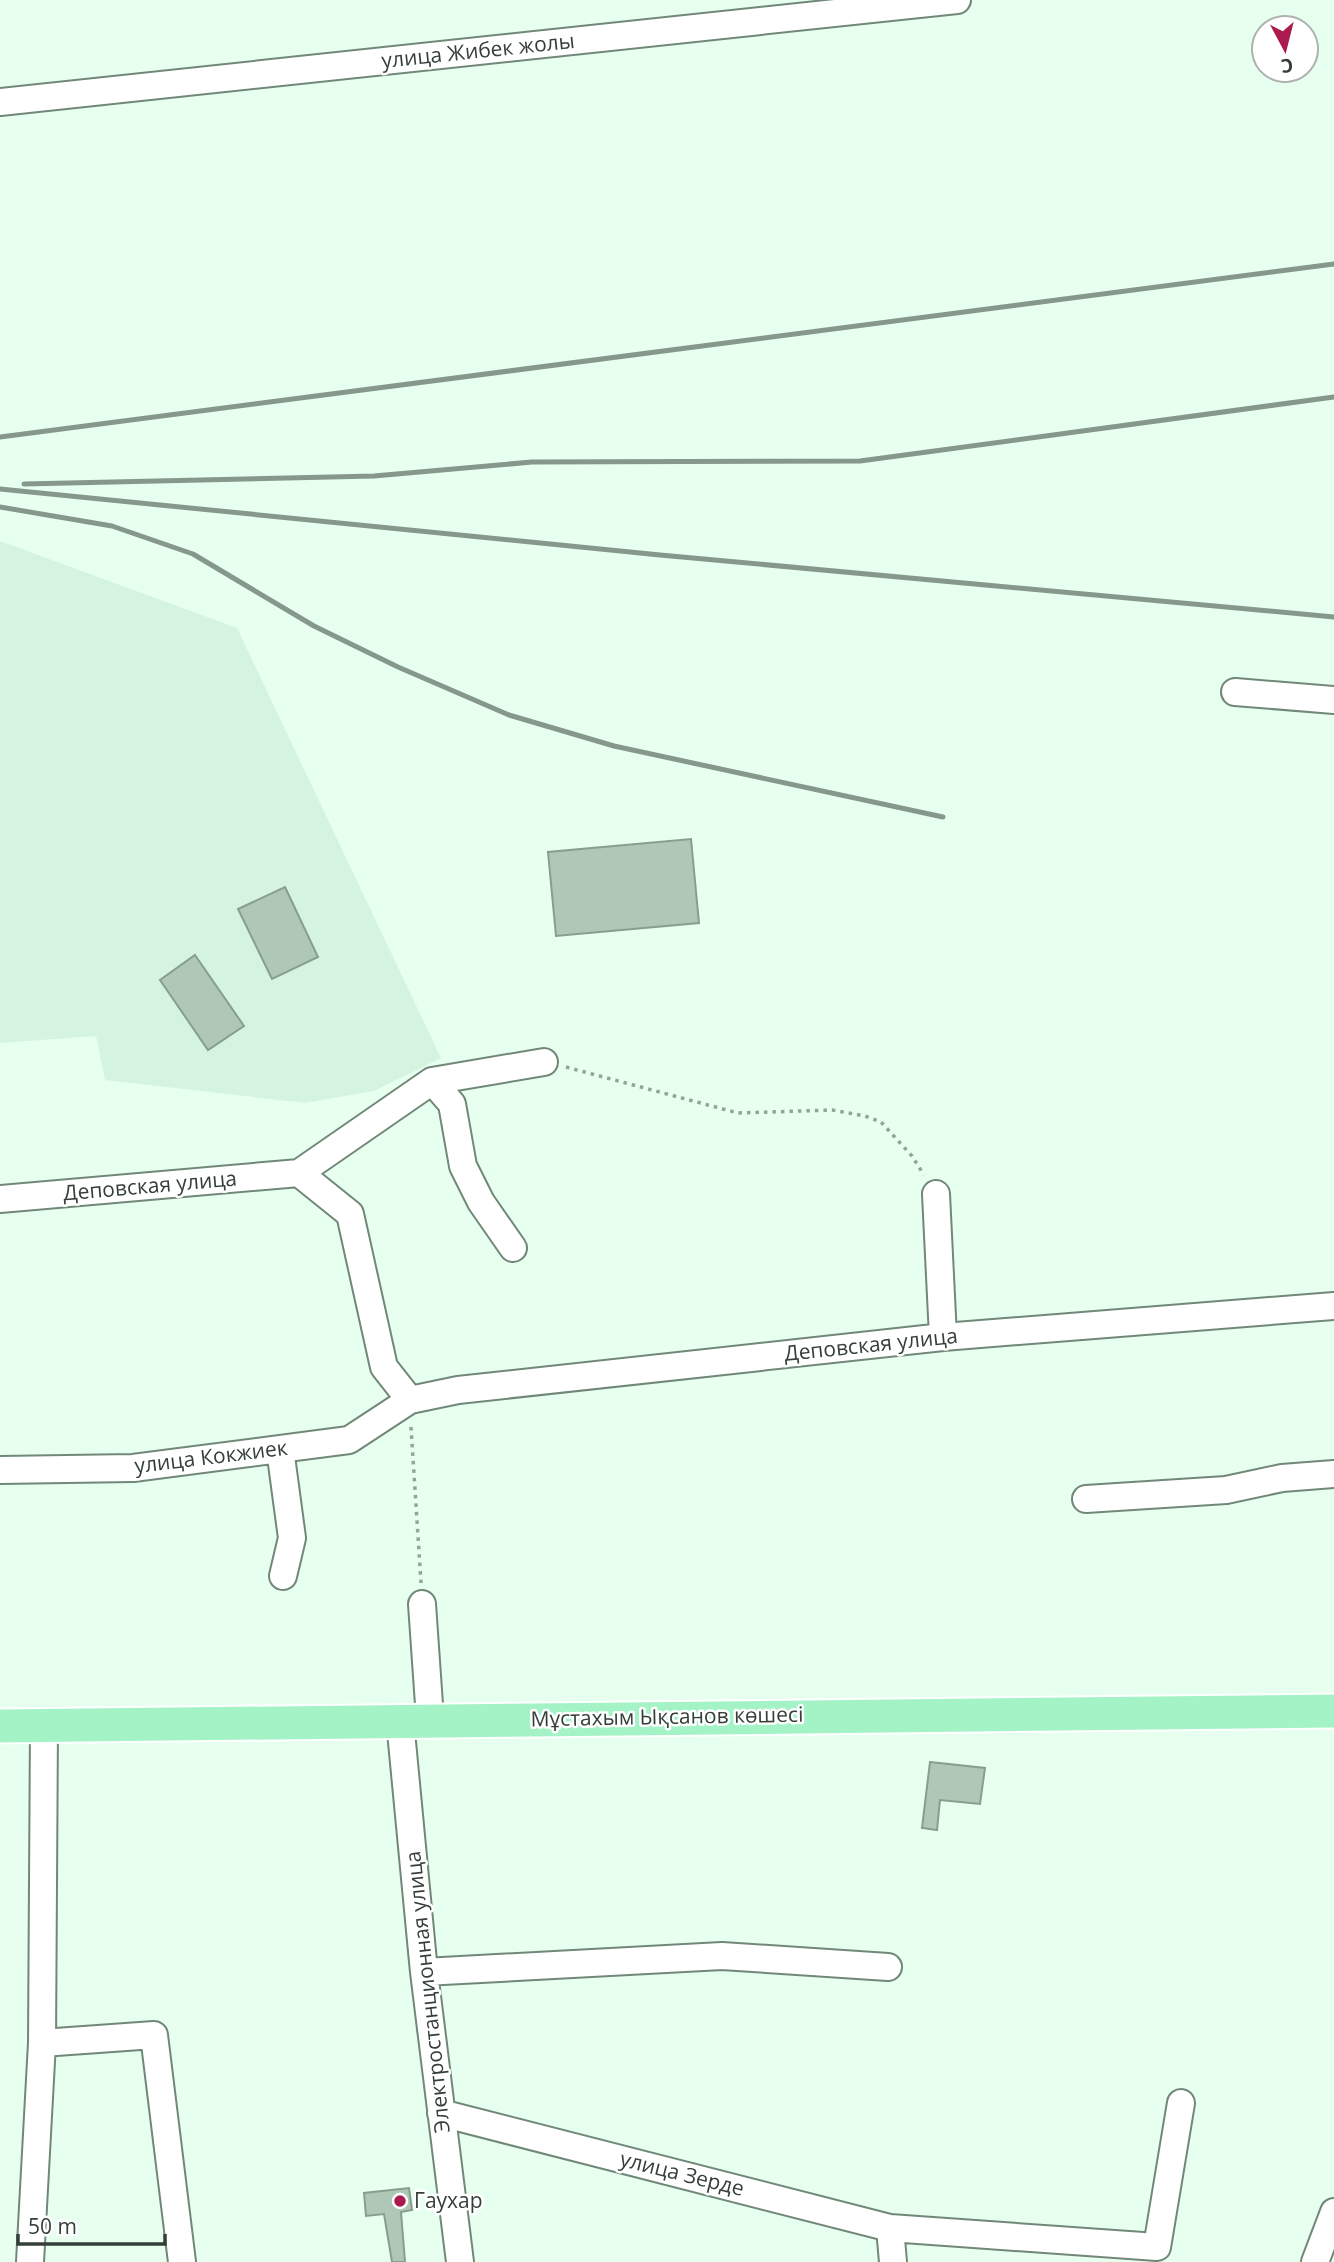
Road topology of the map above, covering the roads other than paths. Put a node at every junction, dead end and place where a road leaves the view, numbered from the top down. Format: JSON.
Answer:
{"nodes":[{"id":1,"x":957,"y":0,"type":"edge"},
{"id":2,"x":0,"y":102,"type":"edge"},
{"id":3,"x":1235,"y":692,"type":"dead end"},
{"id":4,"x":1334,"y":700,"type":"edge"},
{"id":5,"x":544,"y":1062,"type":"road end"},
{"id":6,"x":432,"y":1081,"type":"junction"},
{"id":7,"x":299,"y":1173,"type":"junction"},
{"id":8,"x":936,"y":1194,"type":"road end"},
{"id":9,"x":0,"y":1199,"type":"edge"},
{"id":10,"x":513,"y":1248,"type":"dead end"},
{"id":11,"x":1334,"y":1306,"type":"edge"},
{"id":12,"x":943,"y":1337,"type":"junction"},
{"id":13,"x":410,"y":1400,"type":"junction"},
{"id":14,"x":280,"y":1449,"type":"junction"},
{"id":15,"x":0,"y":1471,"type":"edge"},
{"id":16,"x":1334,"y":1474,"type":"edge"},
{"id":17,"x":1086,"y":1499,"type":"dead end"},
{"id":18,"x":283,"y":1576,"type":"dead end"},
{"id":19,"x":422,"y":1604,"type":"road end"},
{"id":20,"x":1334,"y":1711,"type":"edge"},
{"id":21,"x":415,"y":1720,"type":"junction"},
{"id":22,"x":44,"y":1725,"type":"junction"},
{"id":23,"x":0,"y":1726,"type":"edge"},
{"id":24,"x":888,"y":1967,"type":"dead end"},
{"id":25,"x":424,"y":1972,"type":"junction"},
{"id":26,"x":42,"y":2043,"type":"junction"},
{"id":27,"x":1181,"y":2103,"type":"dead end"},
{"id":28,"x":441,"y":2113,"type":"junction"},
{"id":29,"x":1334,"y":2213,"type":"edge"},
{"id":30,"x":890,"y":2228,"type":"junction"},
{"id":31,"x":1139,"y":2254,"type":"edge"},
{"id":32,"x":30,"y":2262,"type":"edge"},
{"id":33,"x":182,"y":2262,"type":"edge"},
{"id":34,"x":460,"y":2262,"type":"edge"},
{"id":35,"x":894,"y":2262,"type":"edge"},
{"id":36,"x":1315,"y":2262,"type":"edge"}],
"edges":[{"from":1,"to":2,"type":"street","name":"улица Жибек жолы"},
{"from":3,"to":4,"type":"street"},
{"from":5,"to":6,"type":"street"},
{"from":6,"to":7,"type":"street"},
{"from":6,"to":10,"type":"street"},
{"from":7,"to":9,"type":"street","name":"Деповская улица"},
{"from":7,"to":13,"type":"street"},
{"from":8,"to":12,"type":"street"},
{"from":11,"to":12,"type":"street","name":"Деповская улица"},
{"from":12,"to":13,"type":"street","name":"Деповская улица"},
{"from":13,"to":14,"type":"street","name":"улица Кокжиек"},
{"from":14,"to":15,"type":"street","name":"улица Кокжиек"},
{"from":14,"to":18,"type":"street"},
{"from":16,"to":17,"type":"street"},
{"from":19,"to":21,"type":"street","name":"Электростанционная улица"},
{"from":20,"to":21,"type":"main road","name":"Мұстахым Ықсанов көшесі"},
{"from":21,"to":22,"type":"main road","name":"Мұстахым Ықсанов көшесі"},
{"from":21,"to":25,"type":"street","name":"Электростанционная улица"},
{"from":22,"to":23,"type":"main road","name":"Мұстахым Ықсанов көшесі"},
{"from":22,"to":26,"type":"street"},
{"from":24,"to":25,"type":"street"},
{"from":25,"to":28,"type":"street","name":"Электростанционная улица"},
{"from":26,"to":32,"type":"street"},
{"from":26,"to":33,"type":"street"},
{"from":27,"to":31,"type":"street"},
{"from":28,"to":30,"type":"street","name":"улица Зерде"},
{"from":28,"to":34,"type":"street","name":"Электростанционная улица"},
{"from":29,"to":36,"type":"street"},
{"from":30,"to":31,"type":"street"},
{"from":30,"to":35,"type":"street"}]}
